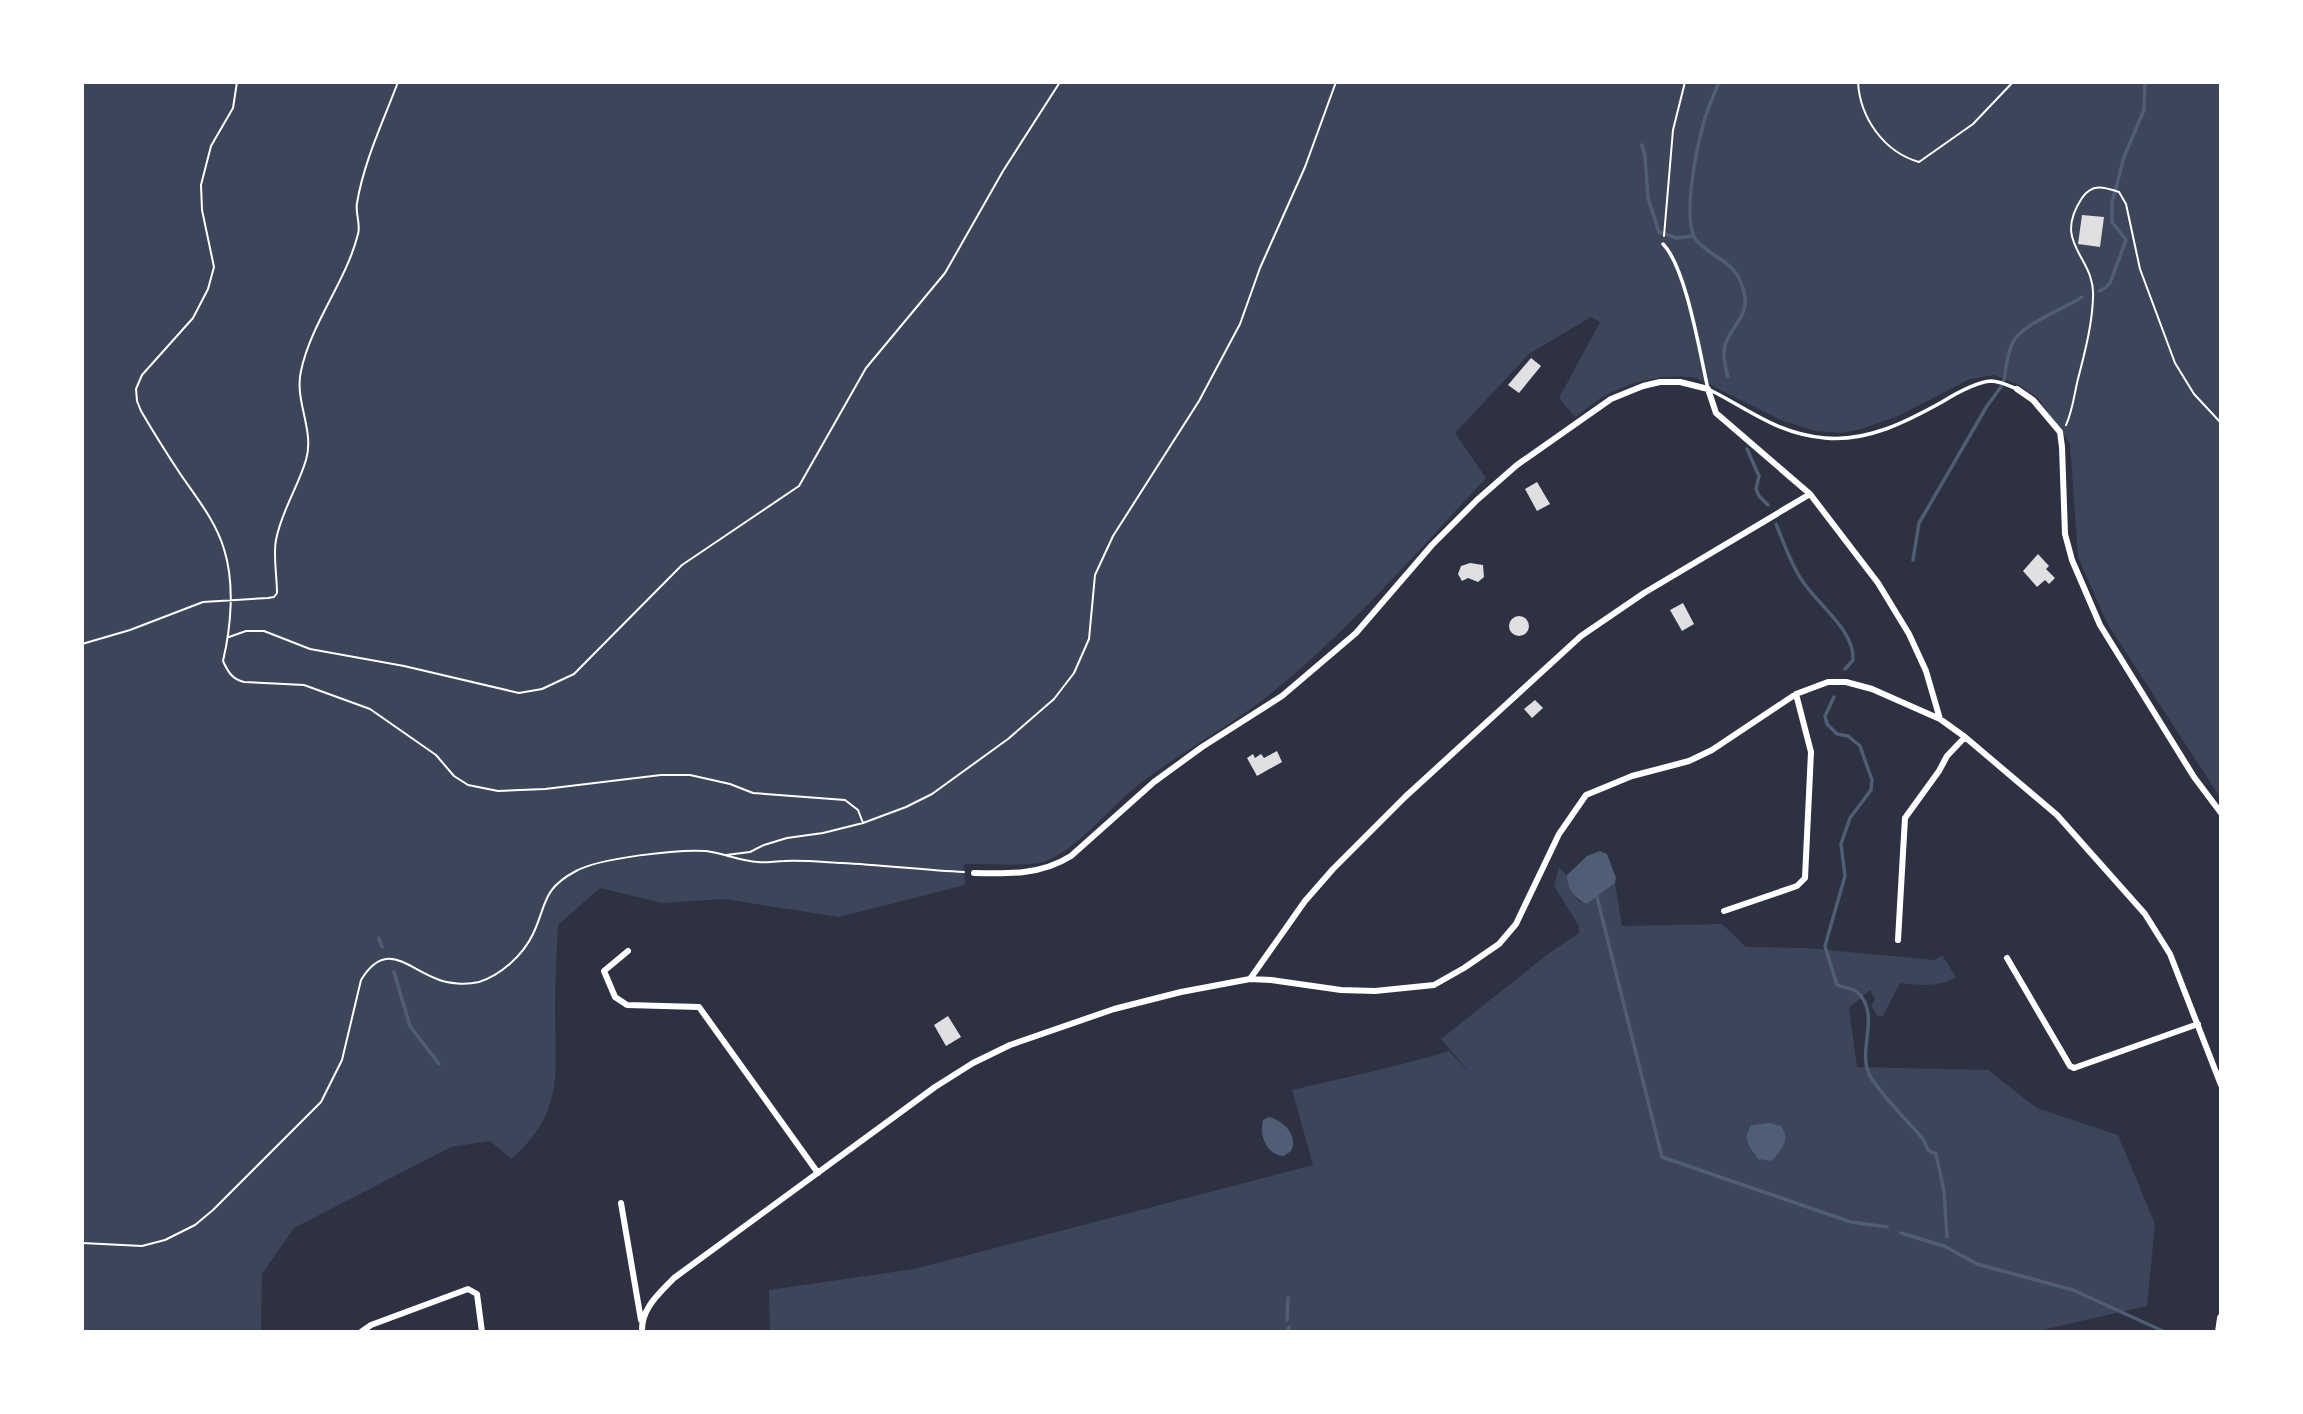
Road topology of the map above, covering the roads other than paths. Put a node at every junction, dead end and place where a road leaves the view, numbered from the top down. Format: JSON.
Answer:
{"nodes":[{"id":1,"x":1663,"y":244,"type":"road end"},
{"id":2,"x":1708,"y":388,"type":"junction"},
{"id":3,"x":2017,"y":388,"type":"joint"},
{"id":4,"x":1810,"y":494,"type":"junction"},
{"id":5,"x":1796,"y":694,"type":"junction"},
{"id":6,"x":1940,"y":719,"type":"junction"},
{"id":7,"x":1965,"y":737,"type":"junction"},
{"id":8,"x":2221,"y":813,"type":"edge"},
{"id":9,"x":974,"y":873,"type":"road end"},
{"id":10,"x":1724,"y":911,"type":"dead end"},
{"id":11,"x":1898,"y":940,"type":"dead end"},
{"id":12,"x":628,"y":951,"type":"dead end"},
{"id":13,"x":2007,"y":958,"type":"dead end"},
{"id":14,"x":1250,"y":979,"type":"junction"},
{"id":15,"x":2198,"y":1024,"type":"junction"},
{"id":16,"x":2221,"y":1085,"type":"edge"},
{"id":17,"x":818,"y":1173,"type":"junction"},
{"id":18,"x":621,"y":1203,"type":"dead end"},
{"id":19,"x":2221,"y":1318,"type":"edge"},
{"id":20,"x":642,"y":1320,"type":"junction"},
{"id":21,"x":361,"y":1332,"type":"edge"},
{"id":22,"x":482,"y":1332,"type":"edge"},
{"id":23,"x":642,"y":1332,"type":"edge"},
{"id":24,"x":2219,"y":1332,"type":"edge"}],
"edges":[{"from":1,"to":2,"type":"lane"},
{"from":2,"to":3,"type":"lane"},
{"from":2,"to":4,"type":"street"},
{"from":2,"to":9,"type":"street"},
{"from":3,"to":8,"type":"street"},
{"from":4,"to":6,"type":"street"},
{"from":4,"to":14,"type":"street"},
{"from":5,"to":6,"type":"street"},
{"from":5,"to":10,"type":"street"},
{"from":5,"to":14,"type":"street"},
{"from":6,"to":7,"type":"street"},
{"from":7,"to":11,"type":"street"},
{"from":7,"to":15,"type":"street"},
{"from":12,"to":17,"type":"street"},
{"from":13,"to":15,"type":"street"},
{"from":14,"to":17,"type":"street"},
{"from":15,"to":16,"type":"street"},
{"from":17,"to":20,"type":"street"},
{"from":18,"to":20,"type":"street"},
{"from":19,"to":24,"type":"street"},
{"from":20,"to":23,"type":"street"},
{"from":21,"to":22,"type":"street"}]}
